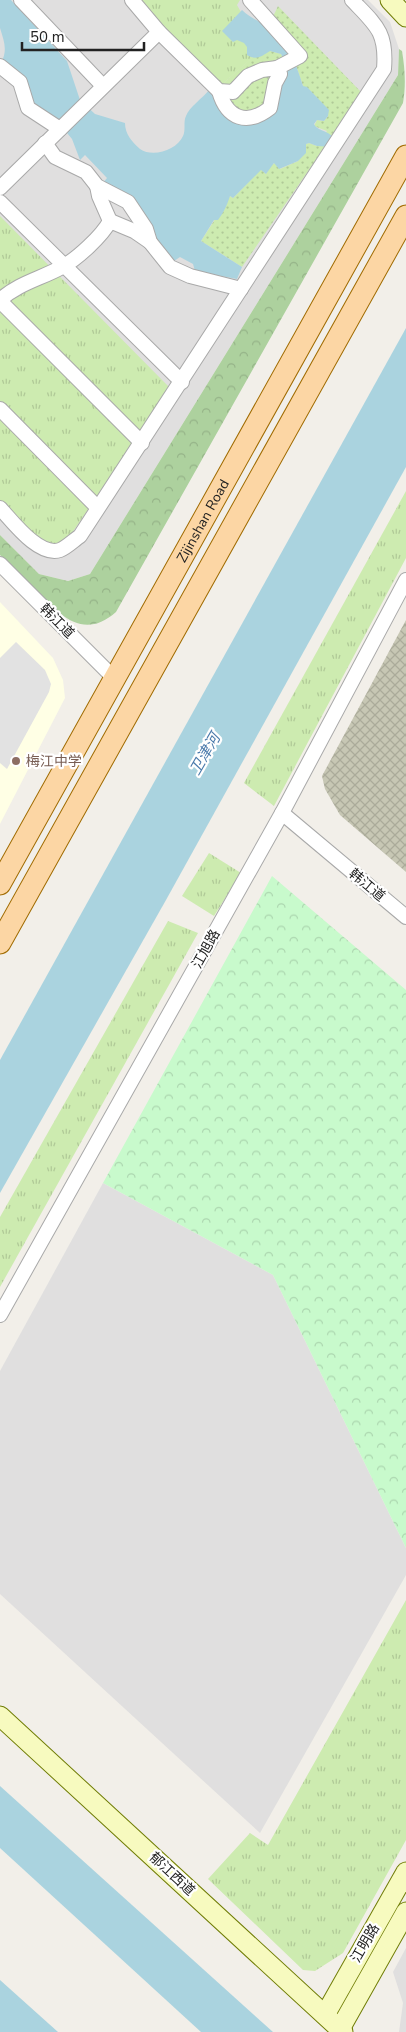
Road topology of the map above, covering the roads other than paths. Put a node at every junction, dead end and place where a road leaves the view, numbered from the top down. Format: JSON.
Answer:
{"nodes":[{"id":1,"x":21,"y":0,"type":"edge"},
{"id":2,"x":132,"y":0,"type":"edge"},
{"id":3,"x":250,"y":0,"type":"edge"},
{"id":4,"x":352,"y":0,"type":"edge"},
{"id":5,"x":390,"y":0,"type":"edge"},
{"id":6,"x":406,"y":17,"type":"edge"},
{"id":7,"x":159,"y":32,"type":"junction"},
{"id":8,"x":285,"y":64,"type":"junction"},
{"id":9,"x":0,"y":66,"type":"edge"},
{"id":10,"x":104,"y":86,"type":"junction"},
{"id":11,"x":219,"y":91,"type":"junction"},
{"id":12,"x":60,"y":129,"type":"junction"},
{"id":13,"x":45,"y":143,"type":"junction"},
{"id":14,"x":406,"y":156,"type":"edge"},
{"id":15,"x":97,"y":186,"type":"junction"},
{"id":16,"x":0,"y":188,"type":"edge"},
{"id":17,"x":0,"y":202,"type":"edge"},
{"id":18,"x":406,"y":216,"type":"edge"},
{"id":19,"x":110,"y":221,"type":"junction"},
{"id":20,"x":150,"y":242,"type":"junction"},
{"id":21,"x":64,"y":266,"type":"junction"},
{"id":22,"x":241,"y":289,"type":"junction"},
{"id":23,"x":0,"y":300,"type":"edge"},
{"id":24,"x":182,"y":382,"type":"junction"},
{"id":25,"x":0,"y":409,"type":"edge"},
{"id":26,"x":142,"y":443,"type":"junction"},
{"id":27,"x":98,"y":507,"type":"junction"},
{"id":28,"x":0,"y":508,"type":"edge"},
{"id":29,"x":0,"y":564,"type":"edge"},
{"id":30,"x":406,"y":580,"type":"edge"},
{"id":31,"x":114,"y":678,"type":"junction"},
{"id":32,"x":282,"y":813,"type":"junction"},
{"id":33,"x":0,"y":884,"type":"edge"},
{"id":34,"x":406,"y":917,"type":"edge"},
{"id":35,"x":0,"y":943,"type":"edge"},
{"id":36,"x":0,"y":1315,"type":"edge"},
{"id":37,"x":0,"y":1716,"type":"edge"},
{"id":38,"x":406,"y":1872,"type":"edge"},
{"id":39,"x":406,"y":1912,"type":"edge"},
{"id":40,"x":325,"y":2015,"type":"junction"},
{"id":41,"x":342,"y":2030,"type":"edge"}],
"edges":[{"from":1,"to":10,"type":"street"},
{"from":2,"to":7,"type":"street"},
{"from":3,"to":8,"type":"street"},
{"from":4,"to":22,"type":"street"},
{"from":5,"to":6,"type":"street"},
{"from":7,"to":10,"type":"street"},
{"from":7,"to":11,"type":"street"},
{"from":8,"to":11,"type":"street"},
{"from":8,"to":11,"type":"street"},
{"from":9,"to":12,"type":"street"},
{"from":10,"to":12,"type":"street"},
{"from":12,"to":13,"type":"street"},
{"from":13,"to":15,"type":"street"},
{"from":13,"to":16,"type":"street"},
{"from":14,"to":31,"type":"main road","name":"Zijinshan Road"},
{"from":15,"to":19,"type":"street"},
{"from":15,"to":20,"type":"street"},
{"from":17,"to":21,"type":"street"},
{"from":18,"to":35,"type":"main road","name":"Zijinshan Road"},
{"from":19,"to":20,"type":"street"},
{"from":19,"to":21,"type":"street"},
{"from":20,"to":22,"type":"street"},
{"from":21,"to":23,"type":"street"},
{"from":21,"to":24,"type":"street"},
{"from":22,"to":24,"type":"street"},
{"from":23,"to":26,"type":"street"},
{"from":24,"to":26,"type":"street"},
{"from":25,"to":27,"type":"street"},
{"from":26,"to":27,"type":"street"},
{"from":27,"to":28,"type":"street"},
{"from":29,"to":31,"type":"street","name":"韩江道"},
{"from":30,"to":32,"type":"street","name":"江旭路"},
{"from":31,"to":33,"type":"main road","name":"Zijinshan Road"},
{"from":32,"to":34,"type":"street","name":"韩江道"},
{"from":32,"to":36,"type":"street","name":"江旭路"},
{"from":37,"to":40,"type":"street","name":"郁江西道"},
{"from":38,"to":40,"type":"street","name":"江明路"},
{"from":39,"to":41,"type":"street","name":"江明路"},
{"from":40,"to":41,"type":"street","name":"郁江西道"}]}
